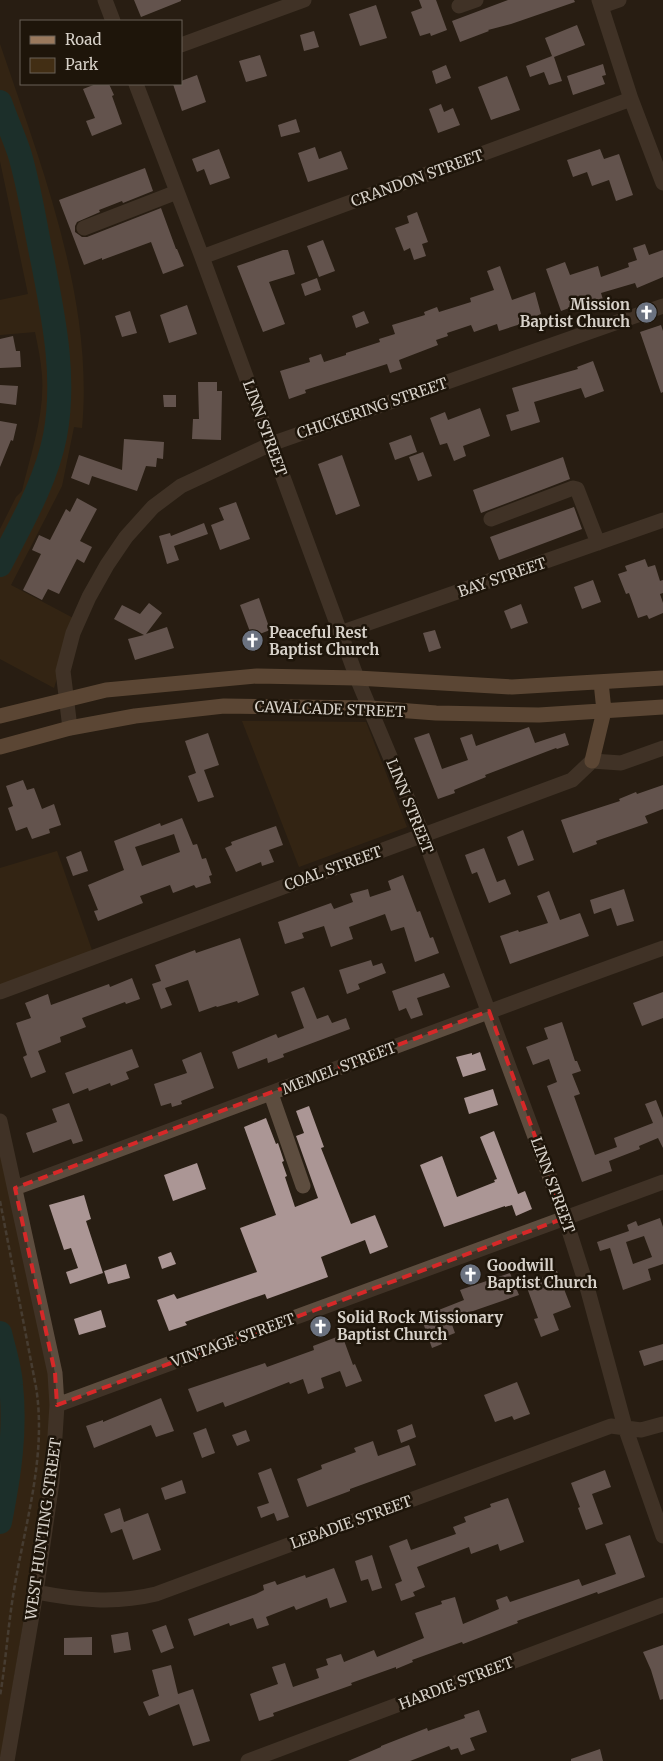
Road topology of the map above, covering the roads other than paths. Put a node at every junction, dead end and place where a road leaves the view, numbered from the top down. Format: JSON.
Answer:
{"nodes":[{"id":1,"x":105,"y":0,"type":"edge"},
{"id":2,"x":304,"y":0,"type":"edge"},
{"id":3,"x":476,"y":0,"type":"edge"},
{"id":4,"x":619,"y":0,"type":"edge"},
{"id":5,"x":601,"y":3,"type":"edge"},
{"id":6,"x":459,"y":6,"type":"dead end"},
{"id":7,"x":113,"y":20,"type":"edge"},
{"id":8,"x":182,"y":45,"type":"edge"},
{"id":9,"x":136,"y":85,"type":"edge"},
{"id":10,"x":631,"y":99,"type":"junction"},
{"id":11,"x":663,"y":183,"type":"edge"},
{"id":12,"x":177,"y":192,"type":"junction"},
{"id":13,"x":84,"y":228,"type":"dead end"},
{"id":14,"x":202,"y":257,"type":"junction"},
{"id":15,"x":663,"y":306,"type":"edge"},
{"id":16,"x":271,"y":444,"type":"junction"},
{"id":17,"x":491,"y":519,"type":"dead end"},
{"id":18,"x":663,"y":520,"type":"edge"},
{"id":19,"x":598,"y":543,"type":"junction"},
{"id":20,"x":340,"y":633,"type":"junction"},
{"id":21,"x":357,"y":678,"type":"junction"},
{"id":22,"x":663,"y":678,"type":"edge"},
{"id":23,"x":219,"y":679,"type":"junction"},
{"id":24,"x":601,"y":682,"type":"junction"},
{"id":25,"x":66,"y":698,"type":"junction"},
{"id":26,"x":222,"y":706,"type":"junction"},
{"id":27,"x":663,"y":707,"type":"edge"},
{"id":28,"x":370,"y":708,"type":"junction"},
{"id":29,"x":604,"y":711,"type":"junction"},
{"id":30,"x":0,"y":716,"type":"edge"},
{"id":31,"x":70,"y":728,"type":"junction"},
{"id":32,"x":0,"y":747,"type":"edge"},
{"id":33,"x":663,"y":748,"type":"edge"},
{"id":34,"x":592,"y":761,"type":"junction"},
{"id":35,"x":423,"y":835,"type":"junction"},
{"id":36,"x":663,"y":948,"type":"edge"},
{"id":37,"x":0,"y":992,"type":"edge"},
{"id":38,"x":489,"y":1011,"type":"junction"},
{"id":39,"x":271,"y":1094,"type":"junction"},
{"id":40,"x":0,"y":1121,"type":"edge"},
{"id":41,"x":663,"y":1182,"type":"edge"},
{"id":42,"x":303,"y":1186,"type":"dead end"},
{"id":43,"x":15,"y":1188,"type":"junction"},
{"id":44,"x":565,"y":1218,"type":"junction"},
{"id":45,"x":57,"y":1405,"type":"junction"},
{"id":46,"x":663,"y":1424,"type":"edge"},
{"id":47,"x":625,"y":1427,"type":"junction"},
{"id":48,"x":663,"y":1536,"type":"edge"},
{"id":49,"x":36,"y":1592,"type":"junction"},
{"id":50,"x":663,"y":1605,"type":"edge"},
{"id":51,"x":8,"y":1761,"type":"edge"},
{"id":52,"x":248,"y":1761,"type":"edge"}],
"edges":[{"from":1,"to":7,"type":"street"},
{"from":2,"to":8,"type":"street"},
{"from":3,"to":6,"type":"street"},
{"from":4,"to":5,"type":"street"},
{"from":5,"to":10,"type":"street"},
{"from":9,"to":12,"type":"street","name":"LINN STREET"},
{"from":10,"to":11,"type":"street"},
{"from":10,"to":14,"type":"street","name":"CRANDON STREET"},
{"from":12,"to":13,"type":"street"},
{"from":12,"to":14,"type":"street","name":"LINN STREET"},
{"from":14,"to":16,"type":"street","name":"LINN STREET"},
{"from":15,"to":16,"type":"street","name":"CHICKERING STREET"},
{"from":16,"to":20,"type":"street","name":"LINN STREET"},
{"from":16,"to":25,"type":"street","name":"CHICKERING STREET"},
{"from":17,"to":19,"type":"street"},
{"from":18,"to":19,"type":"street","name":"BAY STREET"},
{"from":19,"to":20,"type":"street","name":"BAY STREET"},
{"from":20,"to":21,"type":"street","name":"LINN STREET"},
{"from":21,"to":23,"type":"main road","name":"CAVALCADE STREET"},
{"from":21,"to":24,"type":"main road","name":"CAVALCADE STREET"},
{"from":21,"to":28,"type":"street","name":"LINN STREET"},
{"from":22,"to":24,"type":"main road","name":"CAVALCADE STREET"},
{"from":23,"to":25,"type":"main road","name":"CAVALCADE STREET"},
{"from":23,"to":26,"type":"main road"},
{"from":24,"to":29,"type":"main road"},
{"from":25,"to":30,"type":"main road","name":"CAVALCADE STREET"},
{"from":25,"to":31,"type":"street","name":"CHICKERING STREET"},
{"from":26,"to":28,"type":"main road","name":"CAVALCADE STREET"},
{"from":26,"to":31,"type":"main road","name":"CAVALCADE STREET"},
{"from":27,"to":29,"type":"main road","name":"CAVALCADE STREET"},
{"from":28,"to":29,"type":"main road","name":"CAVALCADE STREET"},
{"from":28,"to":35,"type":"street","name":"LINN STREET"},
{"from":29,"to":34,"type":"main road"},
{"from":31,"to":32,"type":"main road","name":"CAVALCADE STREET"},
{"from":33,"to":34,"type":"street"},
{"from":34,"to":35,"type":"street","name":"COAL STREET"},
{"from":35,"to":37,"type":"street","name":"COAL STREET"},
{"from":35,"to":38,"type":"street","name":"LINN STREET"},
{"from":36,"to":38,"type":"street","name":"MEMEL STREET"},
{"from":38,"to":39,"type":"street","name":"MEMEL STREET"},
{"from":38,"to":44,"type":"street","name":"LINN STREET"},
{"from":39,"to":42,"type":"street"},
{"from":39,"to":43,"type":"street","name":"MEMEL STREET"},
{"from":40,"to":43,"type":"street","name":"WEST HUNTING STREET"},
{"from":41,"to":44,"type":"street","name":"VINTAGE STREET"},
{"from":43,"to":45,"type":"street","name":"WEST HUNTING STREET"},
{"from":44,"to":45,"type":"street","name":"VINTAGE STREET"},
{"from":44,"to":47,"type":"street","name":"LINN STREET"},
{"from":45,"to":49,"type":"street","name":"WEST HUNTING STREET"},
{"from":46,"to":47,"type":"street","name":"LEBADIE STREET"},
{"from":47,"to":48,"type":"street","name":"LINN STREET"},
{"from":47,"to":49,"type":"street","name":"LEBADIE STREET"},
{"from":49,"to":51,"type":"street","name":"WEST HUNTING STREET"},
{"from":50,"to":52,"type":"street","name":"HARDIE STREET"}]}
